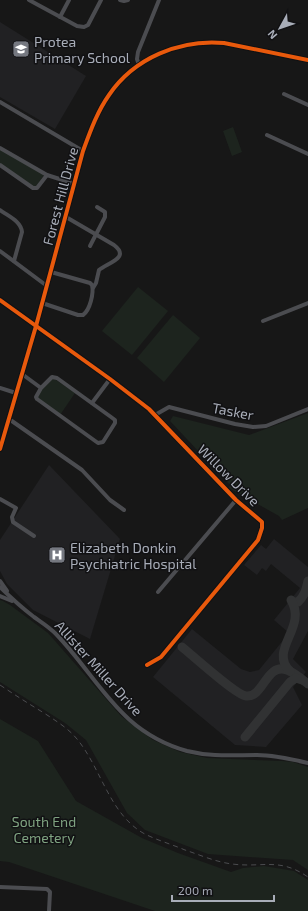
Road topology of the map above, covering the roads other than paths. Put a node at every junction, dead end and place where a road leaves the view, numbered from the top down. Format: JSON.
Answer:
{"nodes":[{"id":1,"x":29,"y":0,"type":"edge"},
{"id":2,"x":69,"y":0,"type":"edge"},
{"id":3,"x":101,"y":0,"type":"edge"},
{"id":4,"x":120,"y":0,"type":"edge"},
{"id":5,"x":128,"y":0,"type":"edge"},
{"id":6,"x":159,"y":0,"type":"edge"},
{"id":7,"x":60,"y":17,"type":"junction"},
{"id":8,"x":308,"y":60,"type":"edge"},
{"id":9,"x":139,"y":65,"type":"junction"},
{"id":10,"x":284,"y":94,"type":"dead end"},
{"id":11,"x":0,"y":102,"type":"edge"},
{"id":12,"x":308,"y":105,"type":"edge"},
{"id":13,"x":266,"y":135,"type":"dead end"},
{"id":14,"x":0,"y":148,"type":"edge"},
{"id":15,"x":84,"y":151,"type":"junction"},
{"id":16,"x":308,"y":154,"type":"edge"},
{"id":17,"x":0,"y":165,"type":"edge"},
{"id":18,"x":47,"y":175,"type":"junction"},
{"id":19,"x":75,"y":184,"type":"junction"},
{"id":20,"x":97,"y":207,"type":"dead end"},
{"id":21,"x":0,"y":210,"type":"edge"},
{"id":22,"x":66,"y":217,"type":"junction"},
{"id":23,"x":96,"y":234,"type":"junction"},
{"id":24,"x":90,"y":246,"type":"dead end"},
{"id":25,"x":0,"y":251,"type":"edge"},
{"id":26,"x":14,"y":261,"type":"junction"},
{"id":27,"x":51,"y":272,"type":"junction"},
{"id":28,"x":47,"y":286,"type":"junction"},
{"id":29,"x":93,"y":288,"type":"junction"},
{"id":30,"x":0,"y":300,"type":"edge"},
{"id":31,"x":42,"y":303,"type":"junction"},
{"id":32,"x":308,"y":303,"type":"edge"},
{"id":33,"x":263,"y":321,"type":"dead end"},
{"id":34,"x":36,"y":326,"type":"junction"},
{"id":35,"x":22,"y":374,"type":"junction"},
{"id":36,"x":110,"y":379,"type":"junction"},
{"id":37,"x":0,"y":388,"type":"edge"},
{"id":38,"x":41,"y":388,"type":"junction"},
{"id":39,"x":16,"y":393,"type":"junction"},
{"id":40,"x":92,"y":403,"type":"junction"},
{"id":41,"x":308,"y":410,"type":"edge"},
{"id":42,"x":155,"y":415,"type":"junction"},
{"id":43,"x":9,"y":419,"type":"junction"},
{"id":44,"x":0,"y":447,"type":"edge"},
{"id":45,"x":0,"y":499,"type":"edge"},
{"id":46,"x":236,"y":500,"type":"junction"},
{"id":47,"x":124,"y":510,"type":"dead end"},
{"id":48,"x":34,"y":536,"type":"dead end"},
{"id":49,"x":0,"y":581,"type":"edge"},
{"id":50,"x":0,"y":587,"type":"edge"},
{"id":51,"x":158,"y":592,"type":"dead end"},
{"id":52,"x":0,"y":596,"type":"edge"},
{"id":53,"x":16,"y":603,"type":"junction"},
{"id":54,"x":147,"y":665,"type":"dead end"},
{"id":55,"x":308,"y":763,"type":"edge"},
{"id":56,"x":0,"y":887,"type":"edge"},
{"id":57,"x":49,"y":911,"type":"edge"}],
"edges":[{"from":1,"to":7,"type":"street"},
{"from":2,"to":7,"type":"street"},
{"from":3,"to":7,"type":"street"},
{"from":4,"to":5,"type":"street"},
{"from":6,"to":9,"type":"street"},
{"from":8,"to":9,"type":"street","name":"Forest Hill Drive"},
{"from":9,"to":15,"type":"street","name":"Forest Hill Drive"},
{"from":10,"to":12,"type":"street"},
{"from":11,"to":15,"type":"street"},
{"from":13,"to":16,"type":"street"},
{"from":14,"to":18,"type":"street"},
{"from":15,"to":19,"type":"street","name":"Forest Hill Drive"},
{"from":17,"to":18,"type":"street"},
{"from":18,"to":19,"type":"street"},
{"from":19,"to":22,"type":"street","name":"Forest Hill Drive"},
{"from":20,"to":23,"type":"street"},
{"from":21,"to":26,"type":"street"},
{"from":22,"to":23,"type":"street"},
{"from":22,"to":27,"type":"street","name":"Forest Hill Drive"},
{"from":23,"to":24,"type":"street"},
{"from":23,"to":29,"type":"street"},
{"from":25,"to":26,"type":"street"},
{"from":26,"to":28,"type":"street"},
{"from":27,"to":28,"type":"street","name":"Forest Hill Drive"},
{"from":27,"to":29,"type":"street"},
{"from":28,"to":31,"type":"street","name":"Forest Hill Drive"},
{"from":29,"to":31,"type":"street"},
{"from":30,"to":34,"type":"street","name":"Willow Drive"},
{"from":31,"to":34,"type":"street","name":"Forest Hill Drive"},
{"from":32,"to":33,"type":"street"},
{"from":34,"to":35,"type":"street","name":"Forest Hill Drive"},
{"from":34,"to":36,"type":"street","name":"Willow Drive"},
{"from":35,"to":38,"type":"street"},
{"from":35,"to":39,"type":"street","name":"Forest Hill Drive"},
{"from":36,"to":40,"type":"street"},
{"from":36,"to":42,"type":"street","name":"Willow Drive"},
{"from":37,"to":39,"type":"street"},
{"from":38,"to":40,"type":"street"},
{"from":38,"to":40,"type":"street"},
{"from":39,"to":43,"type":"street","name":"Forest Hill Drive"},
{"from":41,"to":42,"type":"street","name":"Tasker"},
{"from":42,"to":46,"type":"street","name":"Willow Drive"},
{"from":43,"to":44,"type":"street","name":"Forest Hill Drive"},
{"from":43,"to":47,"type":"street"},
{"from":45,"to":48,"type":"street"},
{"from":46,"to":51,"type":"street"},
{"from":46,"to":54,"type":"street","name":"Willow Drive"},
{"from":49,"to":53,"type":"street"},
{"from":50,"to":53,"type":"street","name":"Allister Miller Drive"},
{"from":52,"to":53,"type":"street"},
{"from":53,"to":55,"type":"street","name":"Allister Miller Drive"},
{"from":56,"to":57,"type":"street"}]}
